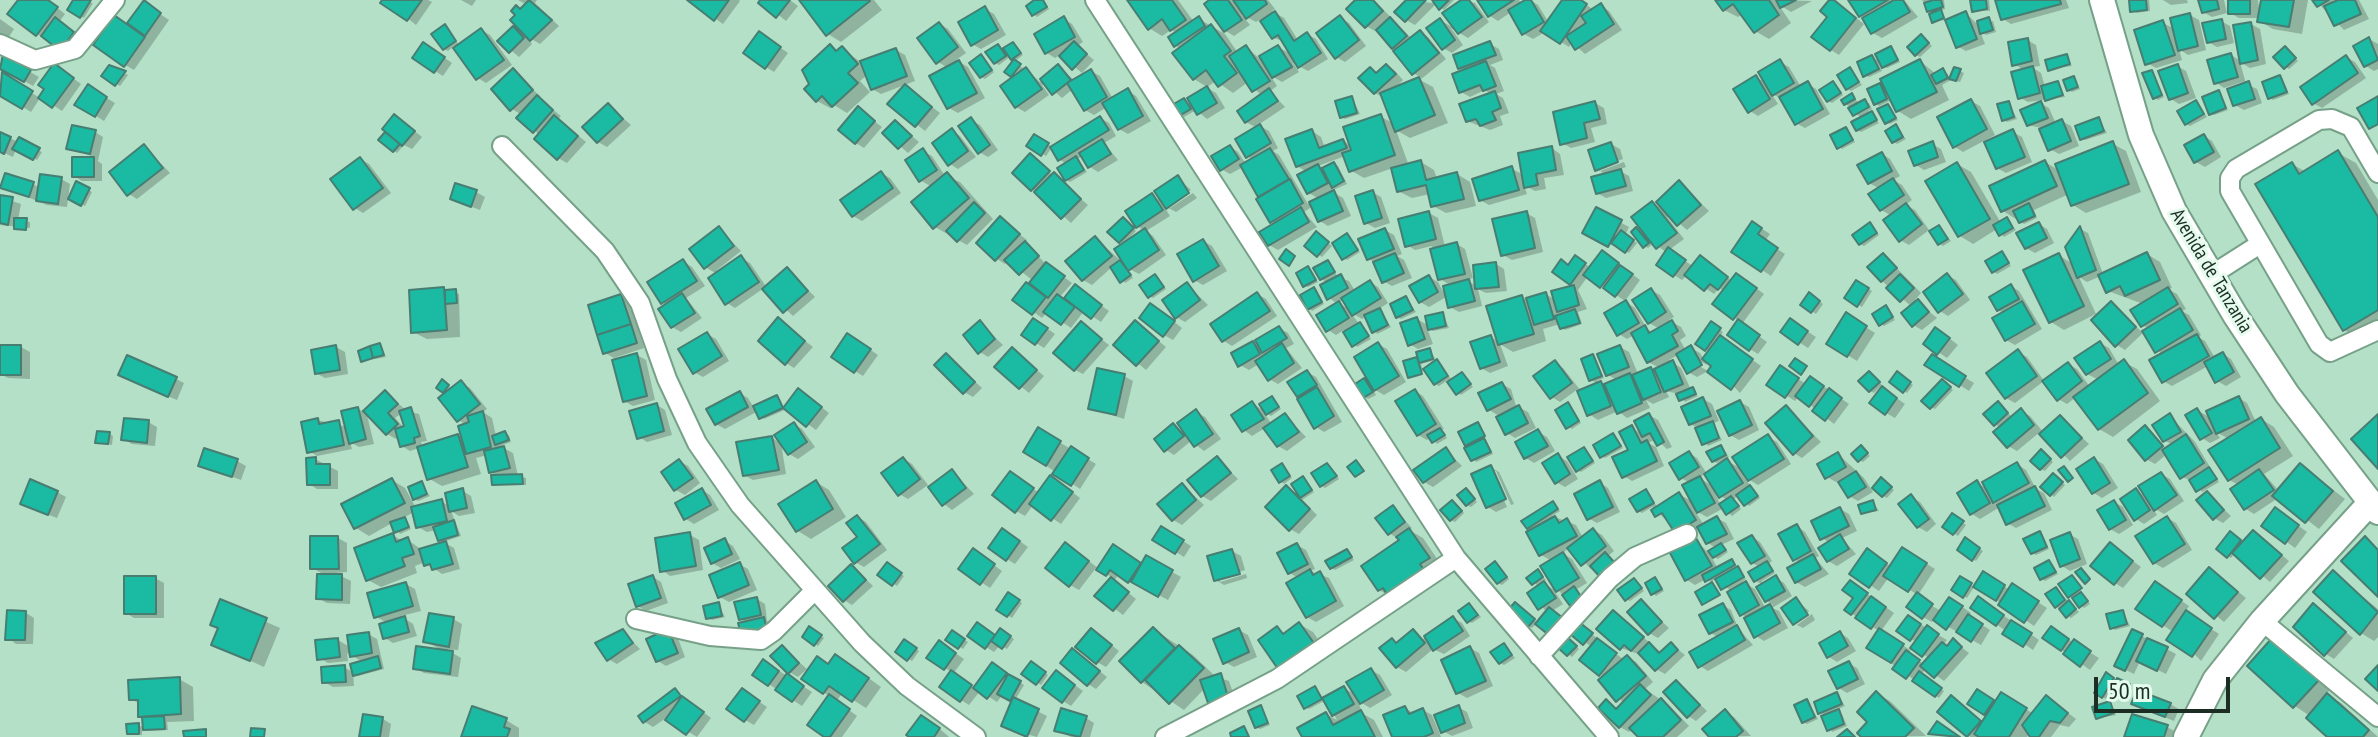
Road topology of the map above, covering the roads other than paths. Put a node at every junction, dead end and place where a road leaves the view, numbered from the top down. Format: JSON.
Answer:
{"nodes":[{"id":1,"x":115,"y":0,"type":"edge"},
{"id":2,"x":1095,"y":0,"type":"edge"},
{"id":3,"x":2102,"y":0,"type":"edge"},
{"id":4,"x":0,"y":44,"type":"edge"},
{"id":5,"x":502,"y":146,"type":"dead end"},
{"id":6,"x":2378,"y":173,"type":"edge"},
{"id":7,"x":2260,"y":244,"type":"junction"},
{"id":8,"x":2213,"y":274,"type":"junction"},
{"id":9,"x":2378,"y":330,"type":"edge"},
{"id":10,"x":2375,"y":504,"type":"edge"},
{"id":11,"x":1687,"y":534,"type":"dead end"},
{"id":12,"x":1456,"y":558,"type":"junction"},
{"id":13,"x":815,"y":590,"type":"junction"},
{"id":14,"x":636,"y":619,"type":"dead end"},
{"id":15,"x":2262,"y":621,"type":"junction"},
{"id":16,"x":1539,"y":656,"type":"junction"},
{"id":17,"x":2378,"y":717,"type":"edge"},
{"id":18,"x":976,"y":737,"type":"edge"},
{"id":19,"x":1165,"y":737,"type":"edge"},
{"id":20,"x":1609,"y":737,"type":"edge"},
{"id":21,"x":2186,"y":737,"type":"edge"}],
"edges":[{"from":1,"to":4,"type":"street"},
{"from":2,"to":12,"type":"street"},
{"from":3,"to":8,"type":"main road","name":"Avenida de Tanzania"},
{"from":5,"to":13,"type":"street"},
{"from":6,"to":7,"type":"street"},
{"from":7,"to":8,"type":"street"},
{"from":7,"to":9,"type":"street"},
{"from":8,"to":10,"type":"main road","name":"Avenida de Tanzania"},
{"from":10,"to":15,"type":"main road"},
{"from":11,"to":16,"type":"street"},
{"from":12,"to":16,"type":"street"},
{"from":12,"to":19,"type":"street"},
{"from":13,"to":14,"type":"street"},
{"from":13,"to":18,"type":"street"},
{"from":15,"to":17,"type":"street"},
{"from":15,"to":21,"type":"main road"},
{"from":16,"to":20,"type":"street"}]}
